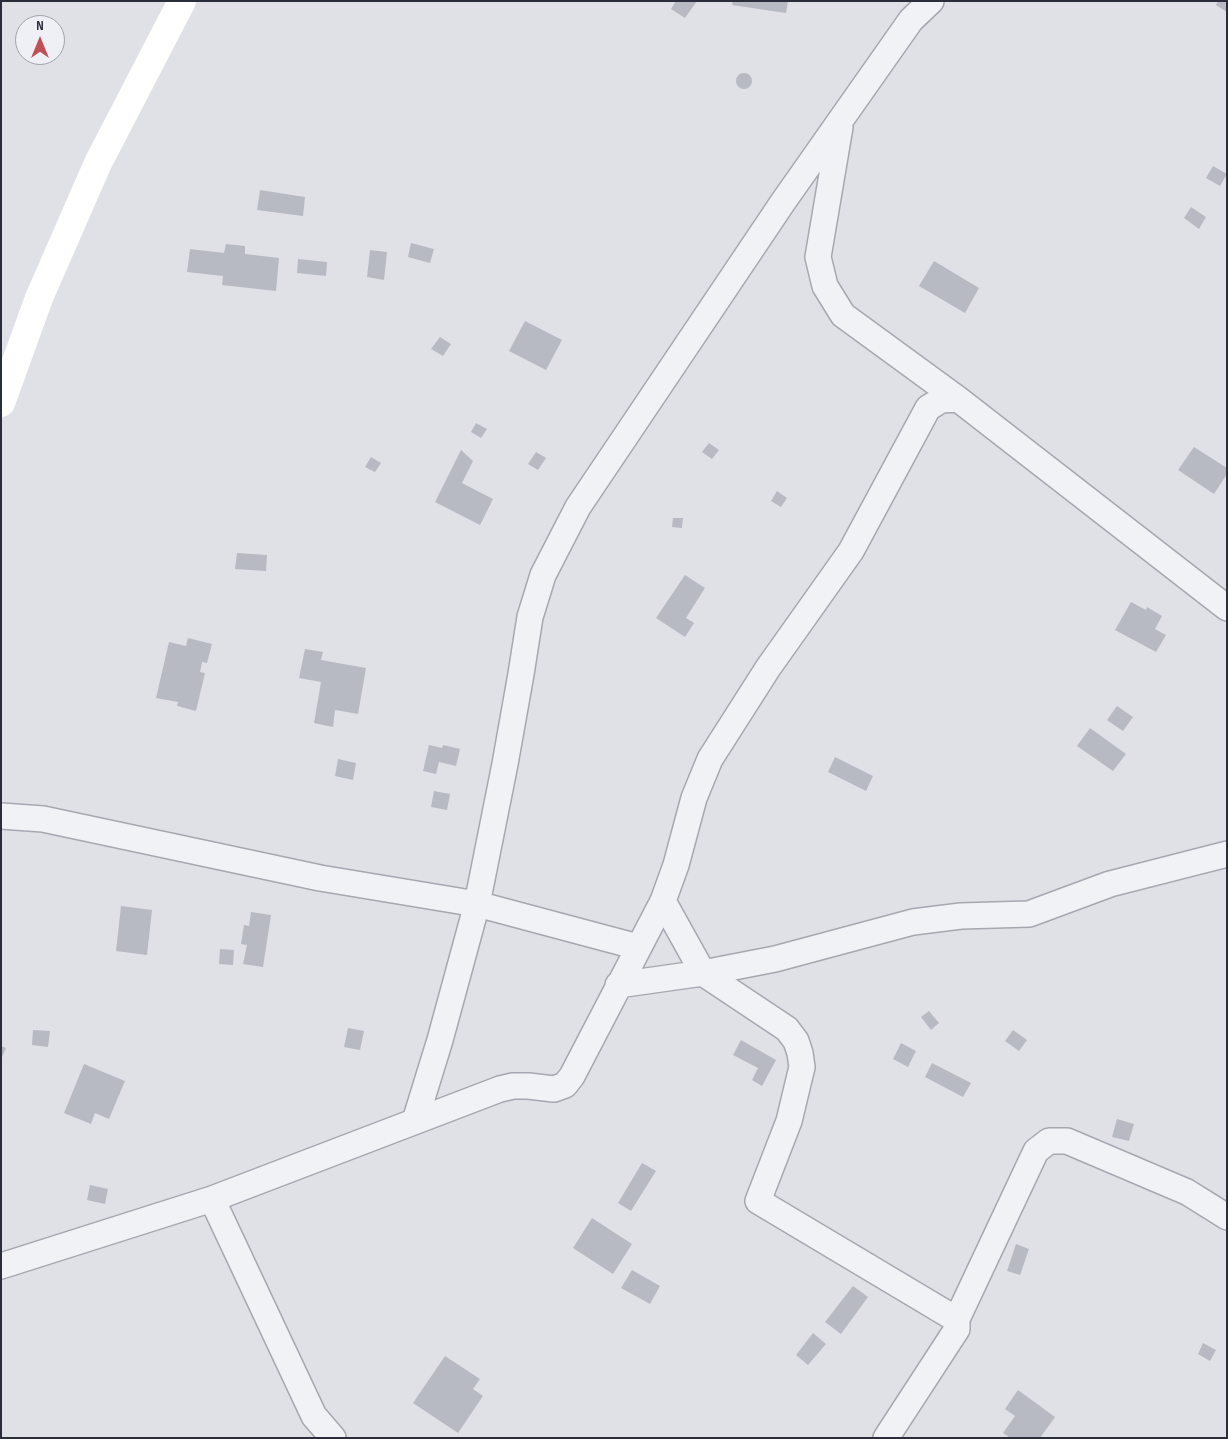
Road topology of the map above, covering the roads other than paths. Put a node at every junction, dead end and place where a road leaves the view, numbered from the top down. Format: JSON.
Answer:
{"nodes":[{"id":1,"x":182,"y":1,"type":"edge"},
{"id":2,"x":931,"y":1,"type":"edge"},
{"id":3,"x":841,"y":120,"type":"junction"},
{"id":4,"x":958,"y":399,"type":"junction"},
{"id":5,"x":1,"y":403,"type":"edge"},
{"id":6,"x":1227,"y":608,"type":"edge"},
{"id":7,"x":1,"y":816,"type":"edge"},
{"id":8,"x":1227,"y":854,"type":"edge"},
{"id":9,"x":663,"y":901,"type":"junction"},
{"id":10,"x":477,"y":904,"type":"junction"},
{"id":11,"x":638,"y":947,"type":"junction"},
{"id":12,"x":703,"y":973,"type":"junction"},
{"id":13,"x":618,"y":985,"type":"junction"},
{"id":14,"x":415,"y":1122,"type":"junction"},
{"id":15,"x":212,"y":1199,"type":"junction"},
{"id":16,"x":1227,"y":1216,"type":"edge"},
{"id":17,"x":1,"y":1266,"type":"edge"},
{"id":18,"x":957,"y":1319,"type":"junction"},
{"id":19,"x":333,"y":1438,"type":"edge"},
{"id":20,"x":886,"y":1438,"type":"edge"}],
"edges":[{"from":1,"to":5,"type":"street"},
{"from":2,"to":3,"type":"street"},
{"from":3,"to":4,"type":"street"},
{"from":3,"to":10,"type":"street"},
{"from":4,"to":6,"type":"street"},
{"from":4,"to":9,"type":"street"},
{"from":7,"to":10,"type":"street"},
{"from":8,"to":12,"type":"street"},
{"from":9,"to":11,"type":"street"},
{"from":9,"to":12,"type":"street"},
{"from":10,"to":11,"type":"street"},
{"from":10,"to":14,"type":"street"},
{"from":11,"to":13,"type":"street"},
{"from":12,"to":13,"type":"street"},
{"from":12,"to":18,"type":"street"},
{"from":13,"to":14,"type":"street"},
{"from":14,"to":15,"type":"street"},
{"from":15,"to":17,"type":"street"},
{"from":15,"to":19,"type":"street"},
{"from":16,"to":18,"type":"street"},
{"from":18,"to":20,"type":"street"}]}
